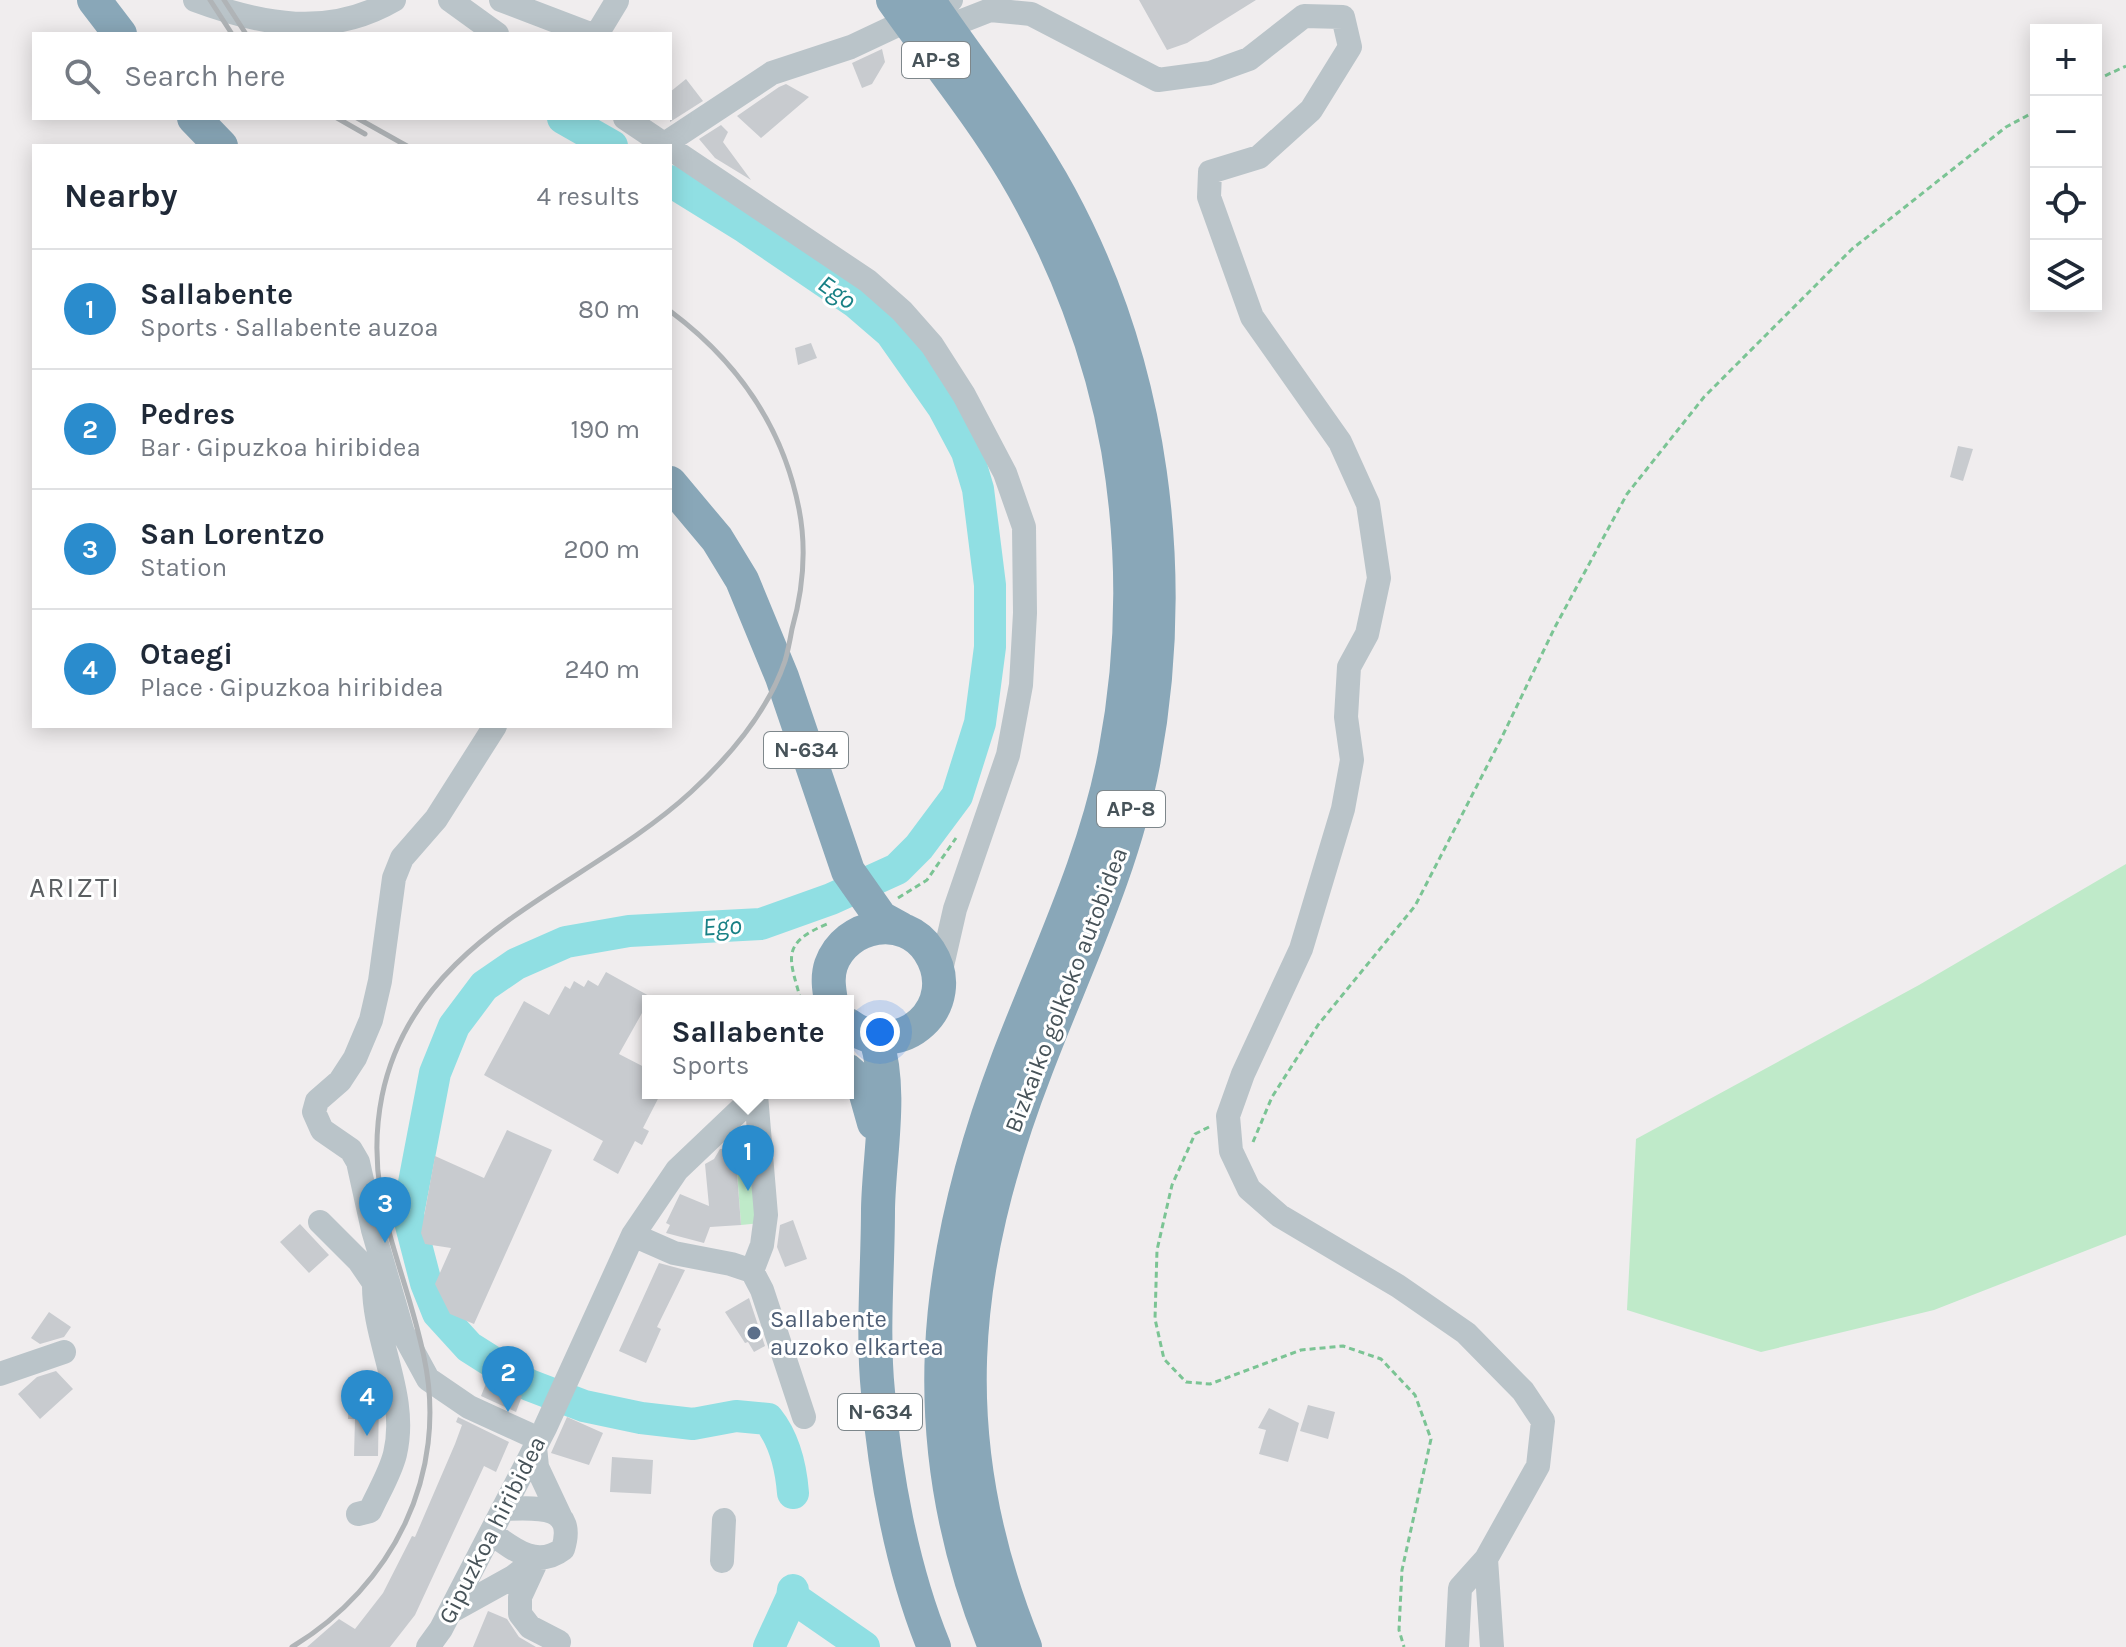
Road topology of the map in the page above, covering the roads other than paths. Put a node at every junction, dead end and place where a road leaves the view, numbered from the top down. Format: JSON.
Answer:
{"nodes":[{"id":1,"x":94,"y":0,"type":"edge"},
{"id":2,"x":394,"y":0,"type":"edge"},
{"id":3,"x":450,"y":0,"type":"edge"},
{"id":4,"x":501,"y":0,"type":"edge"},
{"id":5,"x":951,"y":0,"type":"edge"},
{"id":6,"x":617,"y":1,"type":"edge"},
{"id":7,"x":200,"y":2,"type":"edge"},
{"id":8,"x":910,"y":6,"type":"edge"},
{"id":9,"x":533,"y":25,"type":"edge"},
{"id":10,"x":118,"y":32,"type":"edge"},
{"id":11,"x":494,"y":32,"type":"edge"},
{"id":12,"x":577,"y":32,"type":"edge"},
{"id":13,"x":598,"y":32,"type":"edge"},
{"id":14,"x":196,"y":120,"type":"edge"},
{"id":15,"x":628,"y":120,"type":"edge"},
{"id":16,"x":666,"y":143,"type":"joint"},
{"id":17,"x":219,"y":144,"type":"edge"},
{"id":18,"x":672,"y":147,"type":"edge"},
{"id":19,"x":672,"y":485,"type":"edge"},
{"id":20,"x":494,"y":728,"type":"edge"},
{"id":21,"x":955,"y":909,"type":"junction"},
{"id":22,"x":867,"y":914,"type":"junction"},
{"id":23,"x":939,"y":979,"type":"junction"},
{"id":24,"x":830,"y":995,"type":"edge"},
{"id":25,"x":922,"y":1023,"type":"junction"},
{"id":26,"x":859,"y":1035,"type":"edge"},
{"id":27,"x":854,"y":1076,"type":"edge"},
{"id":28,"x":752,"y":1099,"type":"edge"},
{"id":29,"x":757,"y":1099,"type":"edge"},
{"id":30,"x":883,"y":1119,"type":"junction"},
{"id":31,"x":879,"y":1171,"type":"junction"},
{"id":32,"x":320,"y":1222,"type":"dead end"},
{"id":33,"x":633,"y":1235,"type":"junction"},
{"id":34,"x":752,"y":1271,"type":"junction"},
{"id":35,"x":374,"y":1283,"type":"junction"},
{"id":36,"x":403,"y":1333,"type":"junction"},
{"id":37,"x":64,"y":1352,"type":"dead end"},
{"id":38,"x":0,"y":1374,"type":"edge"},
{"id":39,"x":804,"y":1417,"type":"dead end"},
{"id":40,"x":541,"y":1435,"type":"junction"},
{"id":41,"x":503,"y":1509,"type":"junction"},
{"id":42,"x":358,"y":1514,"type":"dead end"},
{"id":43,"x":560,"y":1516,"type":"junction"},
{"id":44,"x":724,"y":1520,"type":"dead end"},
{"id":45,"x":491,"y":1533,"type":"junction"},
{"id":46,"x":538,"y":1558,"type":"junction"},
{"id":47,"x":1486,"y":1559,"type":"junction"},
{"id":48,"x":722,"y":1561,"type":"dead end"},
{"id":49,"x":450,"y":1612,"type":"junction"},
{"id":50,"x":1004,"y":1634,"type":"edge"},
{"id":51,"x":428,"y":1647,"type":"edge"},
{"id":52,"x":557,"y":1647,"type":"edge"},
{"id":53,"x":934,"y":1647,"type":"edge"},
{"id":54,"x":1457,"y":1647,"type":"edge"},
{"id":55,"x":1492,"y":1647,"type":"edge"}],
"edges":[{"from":1,"to":10,"type":"highway"},
{"from":2,"to":7,"type":"street"},
{"from":3,"to":11,"type":"street"},
{"from":4,"to":9,"type":"street"},
{"from":5,"to":8,"type":"street"},
{"from":6,"to":13,"type":"street"},
{"from":8,"to":16,"type":"street"},
{"from":8,"to":47,"type":"street"},
{"from":8,"to":50,"type":"highway","name":"Bizkaiko golkoko autobidea","number":"AP-8"},
{"from":9,"to":12,"type":"street"},
{"from":14,"to":17,"type":"highway"},
{"from":15,"to":16,"type":"street"},
{"from":18,"to":21,"type":"street"},
{"from":19,"to":22,"type":"highway","number":"N-634"},
{"from":20,"to":36,"type":"street"},
{"from":21,"to":22,"type":"street"},
{"from":21,"to":23,"type":"street"},
{"from":22,"to":23,"type":"highway","number":"N-634"},
{"from":22,"to":24,"type":"highway"},
{"from":23,"to":25,"type":"highway"},
{"from":25,"to":26,"type":"highway"},
{"from":25,"to":30,"type":"highway"},
{"from":26,"to":30,"type":"highway"},
{"from":27,"to":31,"type":"highway"},
{"from":28,"to":33,"type":"street","name":"Gipuzkoa hiribidea"},
{"from":29,"to":34,"type":"street"},
{"from":30,"to":31,"type":"highway","number":"N-634"},
{"from":31,"to":53,"type":"highway","number":"N-634"},
{"from":32,"to":35,"type":"street"},
{"from":33,"to":34,"type":"street"},
{"from":33,"to":40,"type":"street","name":"Gipuzkoa hiribidea"},
{"from":34,"to":39,"type":"street"},
{"from":35,"to":36,"type":"street"},
{"from":35,"to":42,"type":"street"},
{"from":36,"to":40,"type":"street"},
{"from":37,"to":38,"type":"street"},
{"from":40,"to":41,"type":"street","name":"Gipuzkoa hiribidea"},
{"from":40,"to":43,"type":"street"},
{"from":41,"to":43,"type":"street"},
{"from":41,"to":45,"type":"street","name":"Gipuzkoa hiribidea"},
{"from":43,"to":46,"type":"street"},
{"from":44,"to":48,"type":"street"},
{"from":45,"to":46,"type":"street"},
{"from":45,"to":49,"type":"street","name":"Gipuzkoa hiribidea"},
{"from":46,"to":49,"type":"street"},
{"from":46,"to":52,"type":"street"},
{"from":47,"to":54,"type":"street"},
{"from":47,"to":55,"type":"street"},
{"from":49,"to":51,"type":"street","name":"Gipuzkoa hiribidea"}]}
